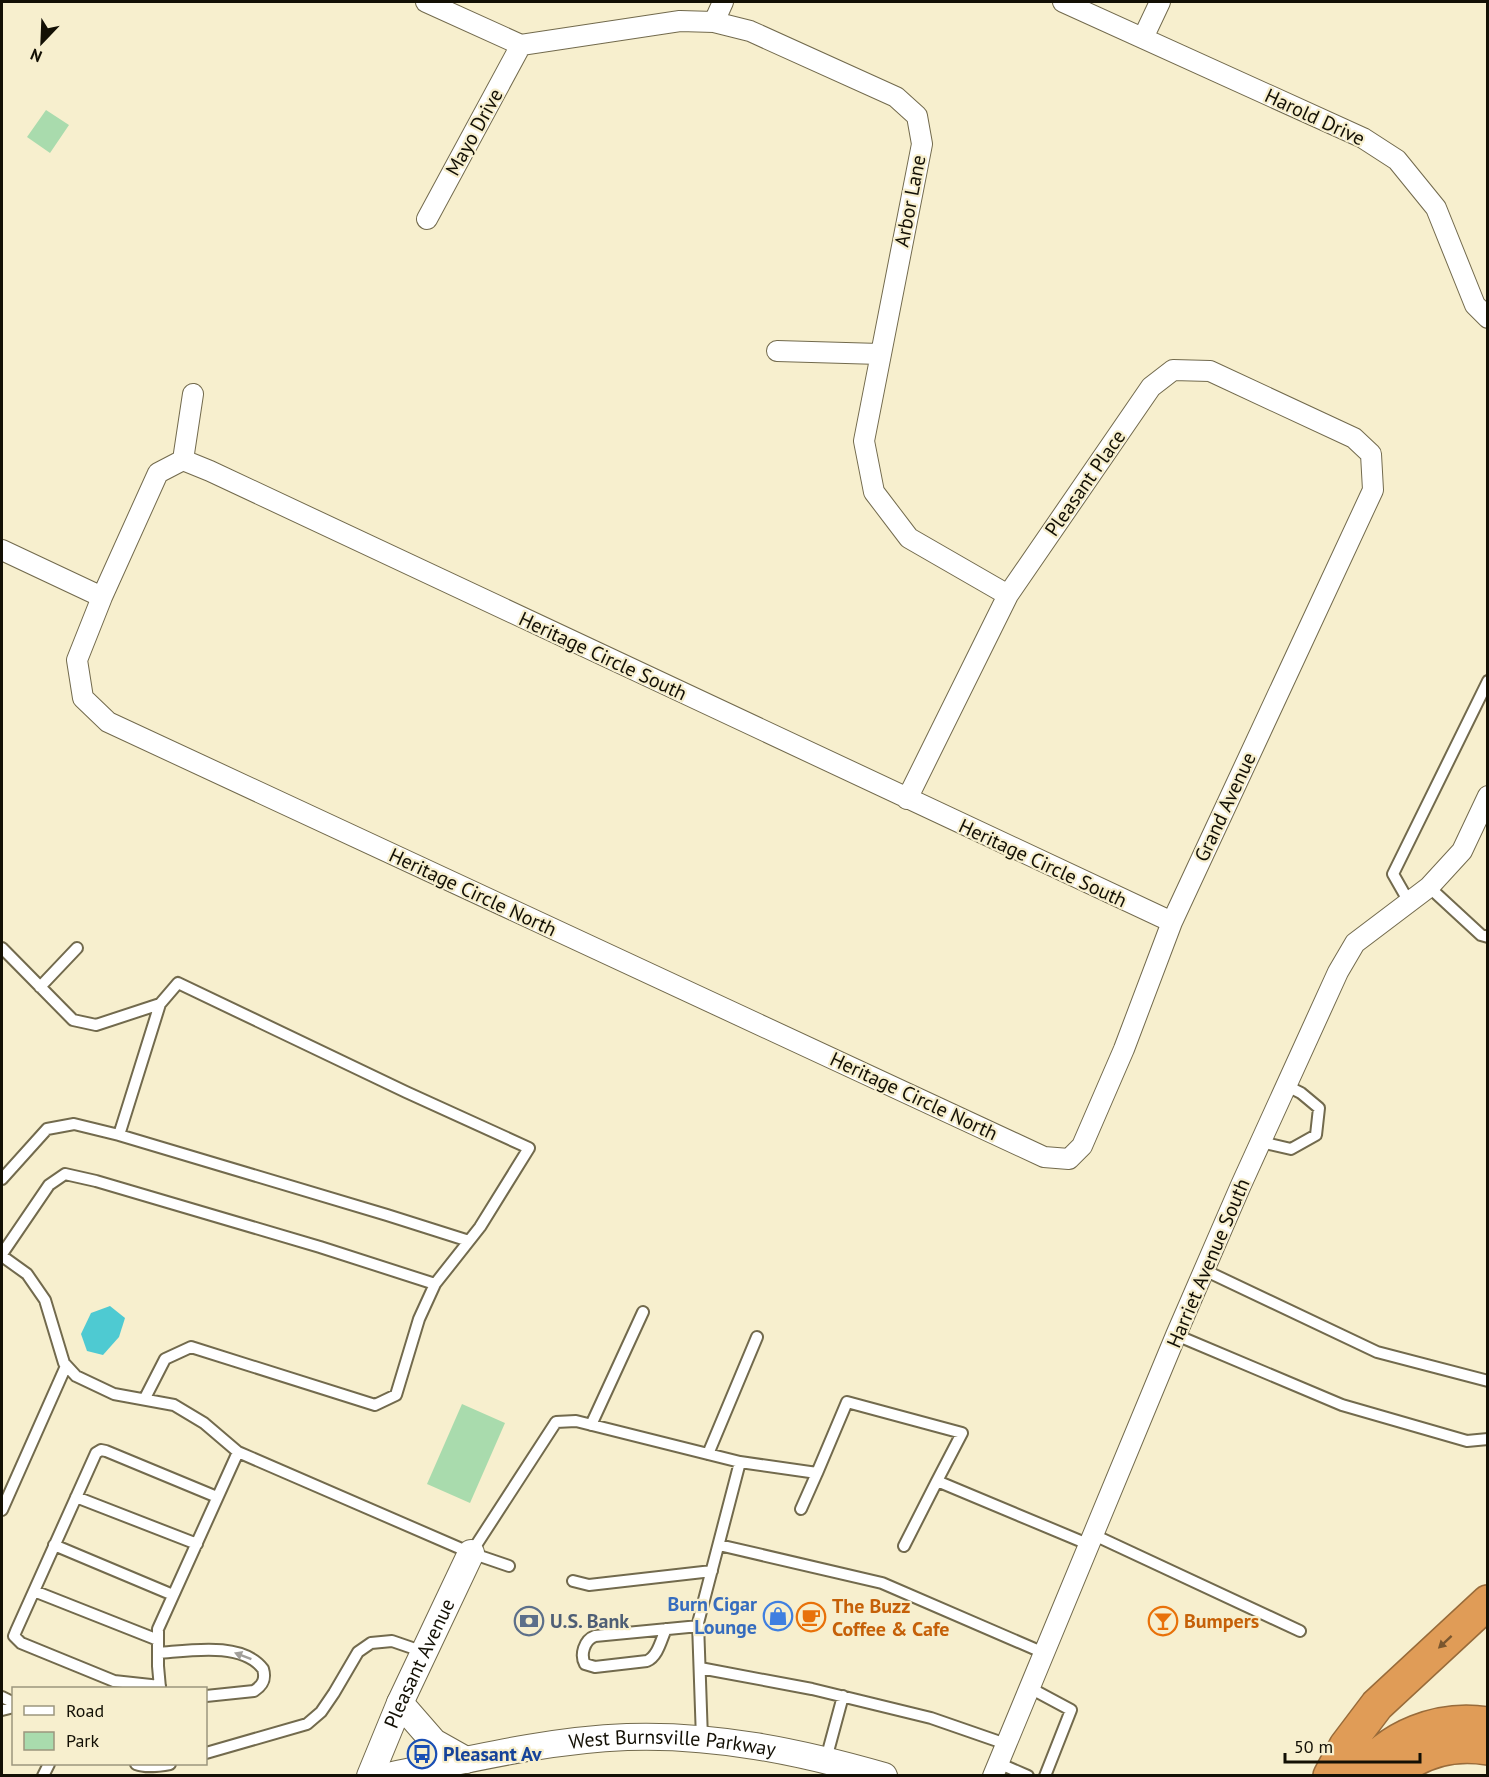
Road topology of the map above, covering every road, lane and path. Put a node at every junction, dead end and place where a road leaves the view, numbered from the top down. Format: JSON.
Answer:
{"nodes":[{"id":1,"x":426,"y":2,"type":"edge"},
{"id":2,"x":723,"y":2,"type":"edge"},
{"id":3,"x":1062,"y":2,"type":"edge"},
{"id":4,"x":1160,"y":2,"type":"edge"},
{"id":5,"x":714,"y":22,"type":"junction"},
{"id":6,"x":1143,"y":38,"type":"junction"},
{"id":7,"x":521,"y":45,"type":"junction"},
{"id":8,"x":427,"y":219,"type":"dead end"},
{"id":9,"x":1488,"y":318,"type":"edge"},
{"id":10,"x":777,"y":351,"type":"dead end"},
{"id":11,"x":880,"y":354,"type":"junction"},
{"id":12,"x":193,"y":394,"type":"dead end"},
{"id":13,"x":1371,"y":454,"type":"joint"},
{"id":14,"x":183,"y":460,"type":"junction"},
{"id":15,"x":2,"y":550,"type":"edge"},
{"id":16,"x":1008,"y":595,"type":"junction"},
{"id":17,"x":102,"y":597,"type":"junction"},
{"id":18,"x":1488,"y":681,"type":"edge"},
{"id":19,"x":1488,"y":796,"type":"edge"},
{"id":20,"x":907,"y":799,"type":"junction"},
{"id":21,"x":1430,"y":887,"type":"junction"},
{"id":22,"x":1409,"y":902,"type":"junction"},
{"id":23,"x":1172,"y":922,"type":"junction"},
{"id":24,"x":1488,"y":937,"type":"edge"},
{"id":25,"x":2,"y":948,"type":"edge"},
{"id":26,"x":77,"y":948,"type":"dead end"},
{"id":27,"x":40,"y":987,"type":"junction"},
{"id":28,"x":160,"y":1004,"type":"junction"},
{"id":29,"x":1287,"y":1086,"type":"junction"},
{"id":30,"x":119,"y":1135,"type":"junction"},
{"id":31,"x":1261,"y":1142,"type":"junction"},
{"id":32,"x":1069,"y":1159,"type":"joint"},
{"id":33,"x":2,"y":1179,"type":"edge"},
{"id":34,"x":469,"y":1241,"type":"junction"},
{"id":35,"x":2,"y":1255,"type":"edge"},
{"id":36,"x":1204,"y":1270,"type":"junction"},
{"id":37,"x":435,"y":1284,"type":"junction"},
{"id":38,"x":643,"y":1312,"type":"dead end"},
{"id":39,"x":1176,"y":1335,"type":"junction"},
{"id":40,"x":757,"y":1337,"type":"dead end"},
{"id":41,"x":66,"y":1366,"type":"junction"},
{"id":42,"x":1488,"y":1381,"type":"edge"},
{"id":43,"x":145,"y":1398,"type":"junction"},
{"id":44,"x":591,"y":1425,"type":"junction"},
{"id":45,"x":1488,"y":1440,"type":"edge"},
{"id":46,"x":238,"y":1452,"type":"junction"},
{"id":47,"x":708,"y":1454,"type":"junction"},
{"id":48,"x":740,"y":1461,"type":"junction"},
{"id":49,"x":817,"y":1473,"type":"junction"},
{"id":50,"x":937,"y":1481,"type":"junction"},
{"id":51,"x":76,"y":1497,"type":"junction"},
{"id":52,"x":218,"y":1497,"type":"junction"},
{"id":53,"x":801,"y":1509,"type":"dead end"},
{"id":54,"x":2,"y":1510,"type":"edge"},
{"id":55,"x":1092,"y":1540,"type":"junction"},
{"id":56,"x":196,"y":1544,"type":"junction"},
{"id":57,"x":54,"y":1545,"type":"junction"},
{"id":58,"x":719,"y":1545,"type":"junction"},
{"id":59,"x":904,"y":1546,"type":"dead end"},
{"id":60,"x":471,"y":1553,"type":"junction"},
{"id":61,"x":509,"y":1566,"type":"dead end"},
{"id":62,"x":712,"y":1570,"type":"junction"},
{"id":63,"x":573,"y":1581,"type":"dead end"},
{"id":64,"x":34,"y":1591,"type":"junction"},
{"id":65,"x":173,"y":1595,"type":"junction"},
{"id":66,"x":1488,"y":1602,"type":"edge"},
{"id":67,"x":699,"y":1626,"type":"junction"},
{"id":68,"x":666,"y":1629,"type":"junction"},
{"id":69,"x":1300,"y":1631,"type":"dead end"},
{"id":70,"x":158,"y":1640,"type":"junction"},
{"id":71,"x":424,"y":1652,"type":"junction"},
{"id":72,"x":158,"y":1653,"type":"junction"},
{"id":73,"x":1044,"y":1653,"type":"junction"},
{"id":74,"x":700,"y":1668,"type":"junction"},
{"id":75,"x":160,"y":1687,"type":"edge"},
{"id":76,"x":1030,"y":1688,"type":"junction"},
{"id":77,"x":207,"y":1696,"type":"edge"},
{"id":78,"x":843,"y":1696,"type":"junction"},
{"id":79,"x":400,"y":1703,"type":"junction"},
{"id":80,"x":1488,"y":1724,"type":"edge"},
{"id":81,"x":702,"y":1739,"type":"junction"},
{"id":82,"x":1006,"y":1744,"type":"junction"},
{"id":83,"x":1488,"y":1748,"type":"edge"},
{"id":84,"x":207,"y":1754,"type":"edge"},
{"id":85,"x":826,"y":1759,"type":"junction"},
{"id":86,"x":466,"y":1760,"type":"junction"},
{"id":87,"x":139,"y":1765,"type":"edge"},
{"id":88,"x":163,"y":1767,"type":"edge"},
{"id":89,"x":996,"y":1769,"type":"edge"},
{"id":90,"x":370,"y":1776,"type":"edge"},
{"id":91,"x":388,"y":1776,"type":"edge"},
{"id":92,"x":884,"y":1776,"type":"edge"},
{"id":93,"x":1028,"y":1776,"type":"edge"},
{"id":94,"x":1045,"y":1776,"type":"edge"},
{"id":95,"x":1330,"y":1776,"type":"edge"},
{"id":96,"x":1360,"y":1776,"type":"edge"},
{"id":97,"x":1391,"y":1776,"type":"edge"}],
"edges":[{"from":1,"to":7,"type":"street"},
{"from":2,"to":5,"type":"street"},
{"from":3,"to":6,"type":"street","name":"Harold Drive"},
{"from":4,"to":6,"type":"street"},
{"from":5,"to":7,"type":"street","name":"Arbor Lane"},
{"from":5,"to":11,"type":"street","name":"Arbor Lane"},
{"from":6,"to":9,"type":"street","name":"Harold Drive"},
{"from":7,"to":8,"type":"street","name":"Mayo Drive"},
{"from":10,"to":11,"type":"street"},
{"from":11,"to":16,"type":"street","name":"Arbor Lane"},
{"from":12,"to":14,"type":"street"},
{"from":13,"to":16,"type":"street","name":"Pleasant Place"},
{"from":13,"to":23,"type":"street","name":"Grand Avenue"},
{"from":14,"to":17,"type":"street"},
{"from":14,"to":20,"type":"street","name":"Heritage Circle South"},
{"from":15,"to":17,"type":"street"},
{"from":16,"to":20,"type":"street","name":"Pleasant Place"},
{"from":17,"to":32,"type":"street","name":"Heritage Circle North"},
{"from":18,"to":22,"type":"lane"},
{"from":19,"to":21,"type":"street","name":"Harriet Avenue South"},
{"from":20,"to":23,"type":"street","name":"Heritage Circle South"},
{"from":21,"to":22,"type":"street","name":"Harriet Avenue South"},
{"from":21,"to":24,"type":"lane"},
{"from":22,"to":29,"type":"street","name":"Harriet Avenue South"},
{"from":23,"to":32,"type":"street","name":"Grand Avenue"},
{"from":25,"to":27,"type":"lane"},
{"from":26,"to":27,"type":"lane"},
{"from":27,"to":28,"type":"lane"},
{"from":28,"to":30,"type":"lane"},
{"from":28,"to":34,"type":"lane"},
{"from":29,"to":31,"type":"street","name":"Harriet Avenue South"},
{"from":29,"to":31,"type":"lane"},
{"from":30,"to":33,"type":"lane"},
{"from":30,"to":34,"type":"lane"},
{"from":31,"to":36,"type":"street","name":"Harriet Avenue South"},
{"from":34,"to":37,"type":"lane"},
{"from":35,"to":37,"type":"lane"},
{"from":35,"to":41,"type":"lane"},
{"from":36,"to":39,"type":"street","name":"Harriet Avenue South"},
{"from":36,"to":42,"type":"lane"},
{"from":37,"to":43,"type":"lane"},
{"from":38,"to":44,"type":"lane"},
{"from":39,"to":45,"type":"lane"},
{"from":39,"to":55,"type":"street","name":"Harriet Avenue South"},
{"from":40,"to":47,"type":"lane"},
{"from":41,"to":43,"type":"lane"},
{"from":41,"to":54,"type":"lane"},
{"from":43,"to":46,"type":"lane"},
{"from":44,"to":47,"type":"lane"},
{"from":44,"to":60,"type":"lane"},
{"from":46,"to":52,"type":"lane"},
{"from":46,"to":60,"type":"lane"},
{"from":47,"to":48,"type":"lane"},
{"from":48,"to":49,"type":"lane"},
{"from":48,"to":58,"type":"lane"},
{"from":49,"to":50,"type":"lane"},
{"from":49,"to":53,"type":"lane"},
{"from":50,"to":55,"type":"lane"},
{"from":50,"to":59,"type":"lane"},
{"from":51,"to":52,"type":"lane"},
{"from":51,"to":56,"type":"lane"},
{"from":51,"to":57,"type":"lane"},
{"from":52,"to":56,"type":"lane"},
{"from":55,"to":69,"type":"lane"},
{"from":55,"to":73,"type":"street","name":"Harriet Avenue South"},
{"from":56,"to":65,"type":"lane"},
{"from":57,"to":64,"type":"lane"},
{"from":57,"to":65,"type":"lane"},
{"from":58,"to":62,"type":"lane"},
{"from":58,"to":73,"type":"lane"},
{"from":60,"to":61,"type":"lane"},
{"from":60,"to":71,"type":"street","name":"Pleasant Avenue"},
{"from":62,"to":63,"type":"lane"},
{"from":62,"to":67,"type":"lane"},
{"from":64,"to":70,"type":"lane"},
{"from":64,"to":75,"type":"lane"},
{"from":65,"to":70,"type":"lane"},
{"from":66,"to":95,"type":"highway","one_way":true},
{"from":67,"to":68,"type":"lane"},
{"from":67,"to":74,"type":"lane"},
{"from":68,"to":68,"type":"lane"},
{"from":70,"to":72,"type":"lane"},
{"from":71,"to":79,"type":"street","name":"Pleasant Avenue"},
{"from":71,"to":84,"type":"lane"},
{"from":72,"to":75,"type":"lane"},
{"from":77,"to":72,"type":"lane","one_way":true},
{"from":73,"to":76,"type":"street","name":"Harriet Avenue South"},
{"from":74,"to":78,"type":"lane"},
{"from":74,"to":81,"type":"lane"},
{"from":76,"to":82,"type":"street","name":"Harriet Avenue South"},
{"from":76,"to":94,"type":"lane"},
{"from":78,"to":82,"type":"lane"},
{"from":78,"to":85,"type":"lane"},
{"from":79,"to":86,"type":"street"},
{"from":79,"to":90,"type":"street","name":"Pleasant Avenue"},
{"from":80,"to":96,"type":"highway"},
{"from":81,"to":85,"type":"street","name":"West Burnsville Parkway"},
{"from":81,"to":86,"type":"street","name":"West Burnsville Parkway"},
{"from":82,"to":89,"type":"street","name":"Harriet Avenue South"},
{"from":83,"to":97,"type":"highway"},
{"from":85,"to":92,"type":"street","name":"West Burnsville Parkway"},
{"from":86,"to":91,"type":"street","name":"West Burnsville Parkway"},
{"from":87,"to":88,"type":"lane"},
{"from":89,"to":93,"type":"lane"}]}
